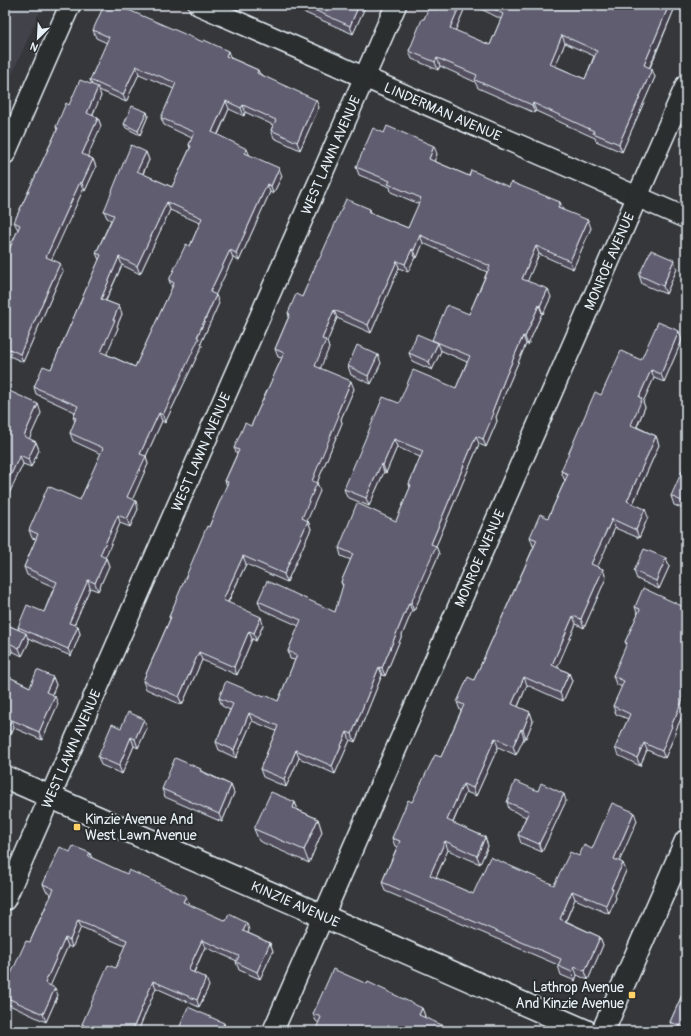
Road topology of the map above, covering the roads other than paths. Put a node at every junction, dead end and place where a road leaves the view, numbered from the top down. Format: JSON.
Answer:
{"nodes":[{"id":1,"x":70,"y":5,"type":"edge"},
{"id":2,"x":199,"y":5,"type":"edge"},
{"id":3,"x":396,"y":5,"type":"edge"},
{"id":4,"x":364,"y":78,"type":"junction"},
{"id":5,"x":686,"y":85,"type":"edge"},
{"id":6,"x":5,"y":154,"type":"edge"},
{"id":7,"x":637,"y":197,"type":"junction"},
{"id":8,"x":686,"y":218,"type":"edge"},
{"id":9,"x":5,"y":777,"type":"edge"},
{"id":10,"x":50,"y":797,"type":"junction"},
{"id":11,"x":686,"y":840,"type":"edge"},
{"id":12,"x":5,"y":900,"type":"edge"},
{"id":13,"x":323,"y":916,"type":"junction"},
{"id":14,"x":273,"y":1031,"type":"edge"},
{"id":15,"x":586,"y":1031,"type":"edge"},
{"id":16,"x":603,"y":1031,"type":"edge"}],
"edges":[{"from":1,"to":6,"type":"street"},
{"from":2,"to":4,"type":"street","name":"LINDERMAN AVENUE"},
{"from":3,"to":4,"type":"street","name":"WEST LAWN AVENUE"},
{"from":4,"to":7,"type":"street","name":"LINDERMAN AVENUE"},
{"from":4,"to":10,"type":"street","name":"WEST LAWN AVENUE"},
{"from":5,"to":7,"type":"street","name":"MONROE AVENUE"},
{"from":7,"to":8,"type":"street","name":"LINDERMAN AVENUE"},
{"from":7,"to":13,"type":"street","name":"MONROE AVENUE"},
{"from":9,"to":10,"type":"street","name":"KINZIE AVENUE"},
{"from":10,"to":12,"type":"street","name":"WEST LAWN AVENUE"},
{"from":10,"to":13,"type":"street","name":"KINZIE AVENUE"},
{"from":11,"to":16,"type":"street"},
{"from":13,"to":14,"type":"street","name":"MONROE AVENUE"},
{"from":13,"to":15,"type":"street","name":"KINZIE AVENUE"}]}
